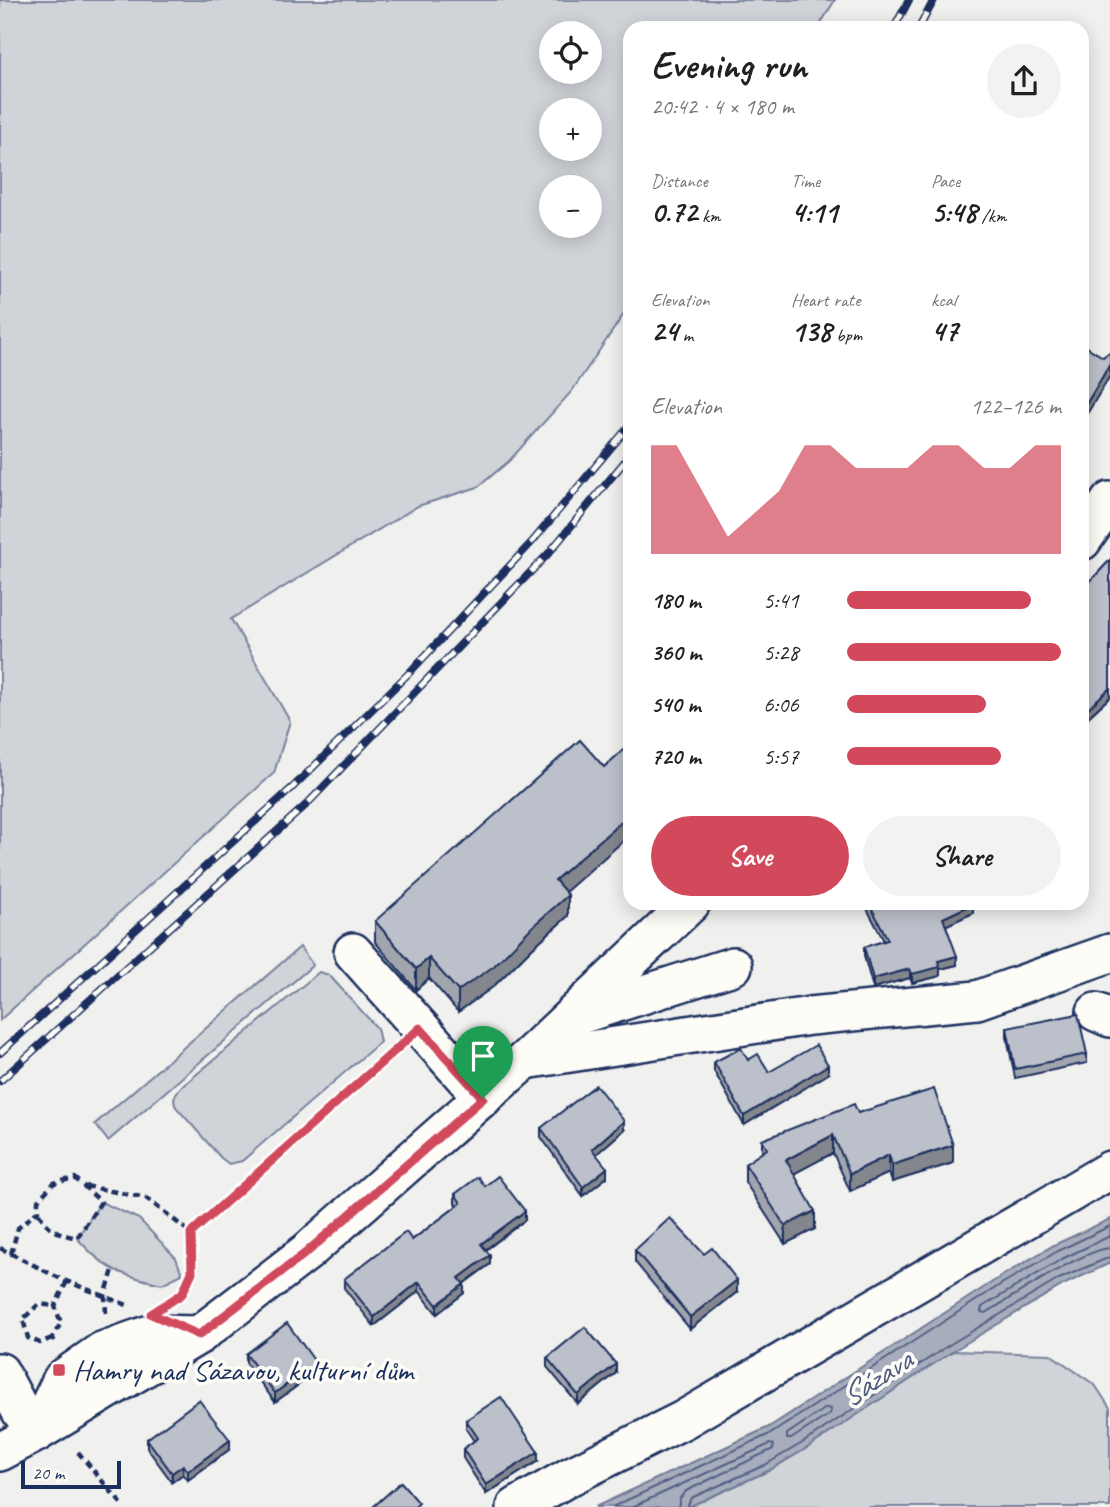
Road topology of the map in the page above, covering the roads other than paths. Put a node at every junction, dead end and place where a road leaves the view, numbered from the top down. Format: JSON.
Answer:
{"nodes":[{"id":1,"x":1110,"y":501,"type":"edge"},
{"id":2,"x":1089,"y":531,"type":"edge"},
{"id":3,"x":684,"y":910,"type":"edge"},
{"id":4,"x":353,"y":951,"type":"dead end"},
{"id":5,"x":1110,"y":953,"type":"edge"},
{"id":6,"x":733,"y":967,"type":"dead end"},
{"id":7,"x":569,"y":1018,"type":"junction"},
{"id":8,"x":525,"y":1060,"type":"junction"},
{"id":9,"x":483,"y":1098,"type":"junction"},
{"id":10,"x":1110,"y":1170,"type":"edge"},
{"id":11,"x":0,"y":1372,"type":"edge"},
{"id":12,"x":36,"y":1433,"type":"junction"},
{"id":13,"x":0,"y":1452,"type":"edge"},
{"id":14,"x":516,"y":1507,"type":"edge"}],
"edges":[{"from":1,"to":2,"type":"street"},
{"from":3,"to":7,"type":"street"},
{"from":4,"to":9,"type":"street"},
{"from":5,"to":8,"type":"street"},
{"from":6,"to":7,"type":"street"},
{"from":7,"to":8,"type":"street"},
{"from":8,"to":9,"type":"street"},
{"from":9,"to":12,"type":"street"},
{"from":10,"to":14,"type":"street"},
{"from":11,"to":12,"type":"street"},
{"from":12,"to":13,"type":"street"}]}
